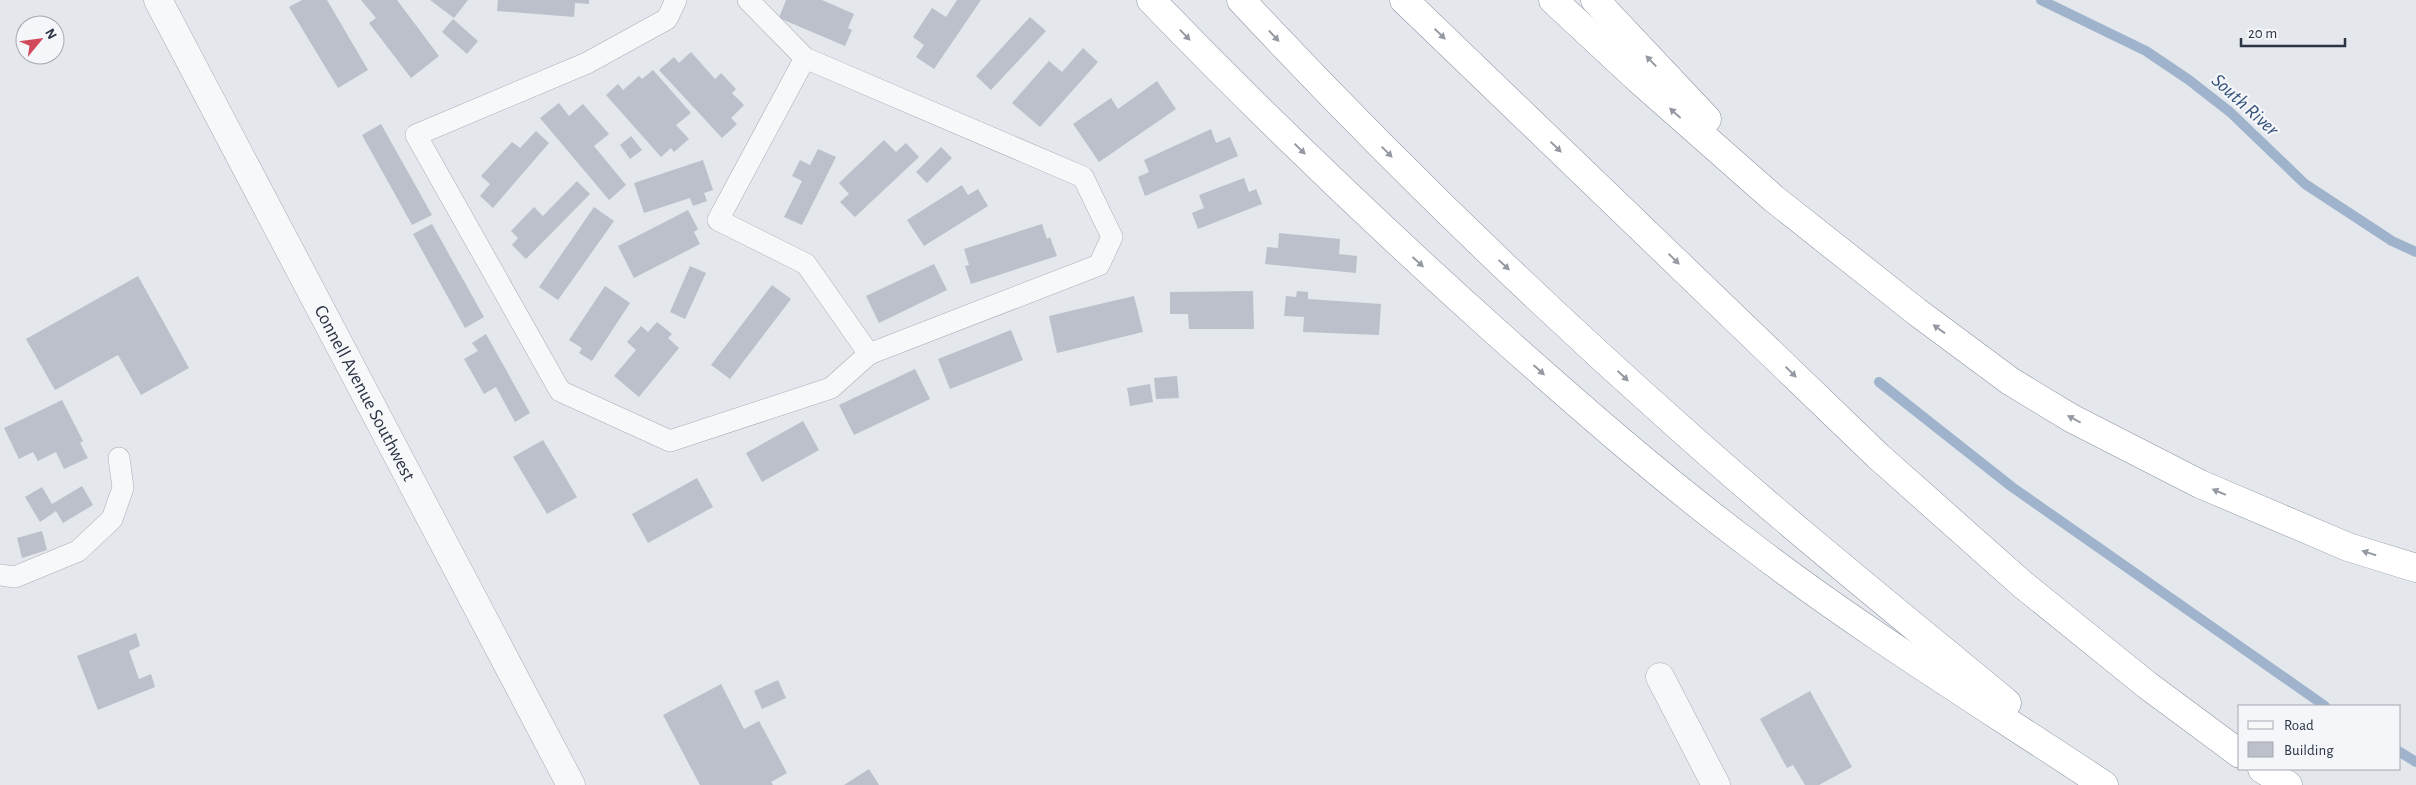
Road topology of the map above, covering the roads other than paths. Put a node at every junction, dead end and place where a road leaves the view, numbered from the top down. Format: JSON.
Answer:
{"nodes":[{"id":1,"x":158,"y":0,"type":"edge"},
{"id":2,"x":676,"y":0,"type":"edge"},
{"id":3,"x":748,"y":0,"type":"edge"},
{"id":4,"x":1151,"y":0,"type":"edge"},
{"id":5,"x":1241,"y":0,"type":"edge"},
{"id":6,"x":1404,"y":0,"type":"edge"},
{"id":7,"x":1553,"y":0,"type":"edge"},
{"id":8,"x":1595,"y":0,"type":"edge"},
{"id":9,"x":804,"y":58,"type":"junction"},
{"id":10,"x":1846,"y":257,"type":"junction"},
{"id":11,"x":869,"y":354,"type":"junction"},
{"id":12,"x":119,"y":458,"type":"dead end"},
{"id":13,"x":2416,"y":568,"type":"edge"},
{"id":14,"x":0,"y":575,"type":"edge"},
{"id":15,"x":1660,"y":676,"type":"dead end"},
{"id":16,"x":2238,"y":753,"type":"edge"},
{"id":17,"x":2264,"y":770,"type":"edge"},
{"id":18,"x":571,"y":785,"type":"edge"},
{"id":19,"x":1716,"y":785,"type":"edge"},
{"id":20,"x":2104,"y":785,"type":"edge"},
{"id":21,"x":2114,"y":785,"type":"edge"},
{"id":22,"x":2288,"y":785,"type":"edge"}],
"edges":[{"from":1,"to":18,"type":"street","name":"Connell Avenue Southwest"},
{"from":2,"to":11,"type":"lane"},
{"from":3,"to":9,"type":"lane"},
{"from":4,"to":20,"type":"highway","one_way":true},
{"from":5,"to":21,"type":"highway","one_way":true},
{"from":6,"to":16,"type":"highway","one_way":true},
{"from":10,"to":7,"type":"highway","one_way":true},
{"from":10,"to":8,"type":"highway","one_way":true},
{"from":9,"to":11,"type":"lane"},
{"from":9,"to":11,"type":"lane"},
{"from":13,"to":10,"type":"highway","one_way":true},
{"from":12,"to":14,"type":"lane"},
{"from":15,"to":19,"type":"street"},
{"from":17,"to":22,"type":"highway"}]}
